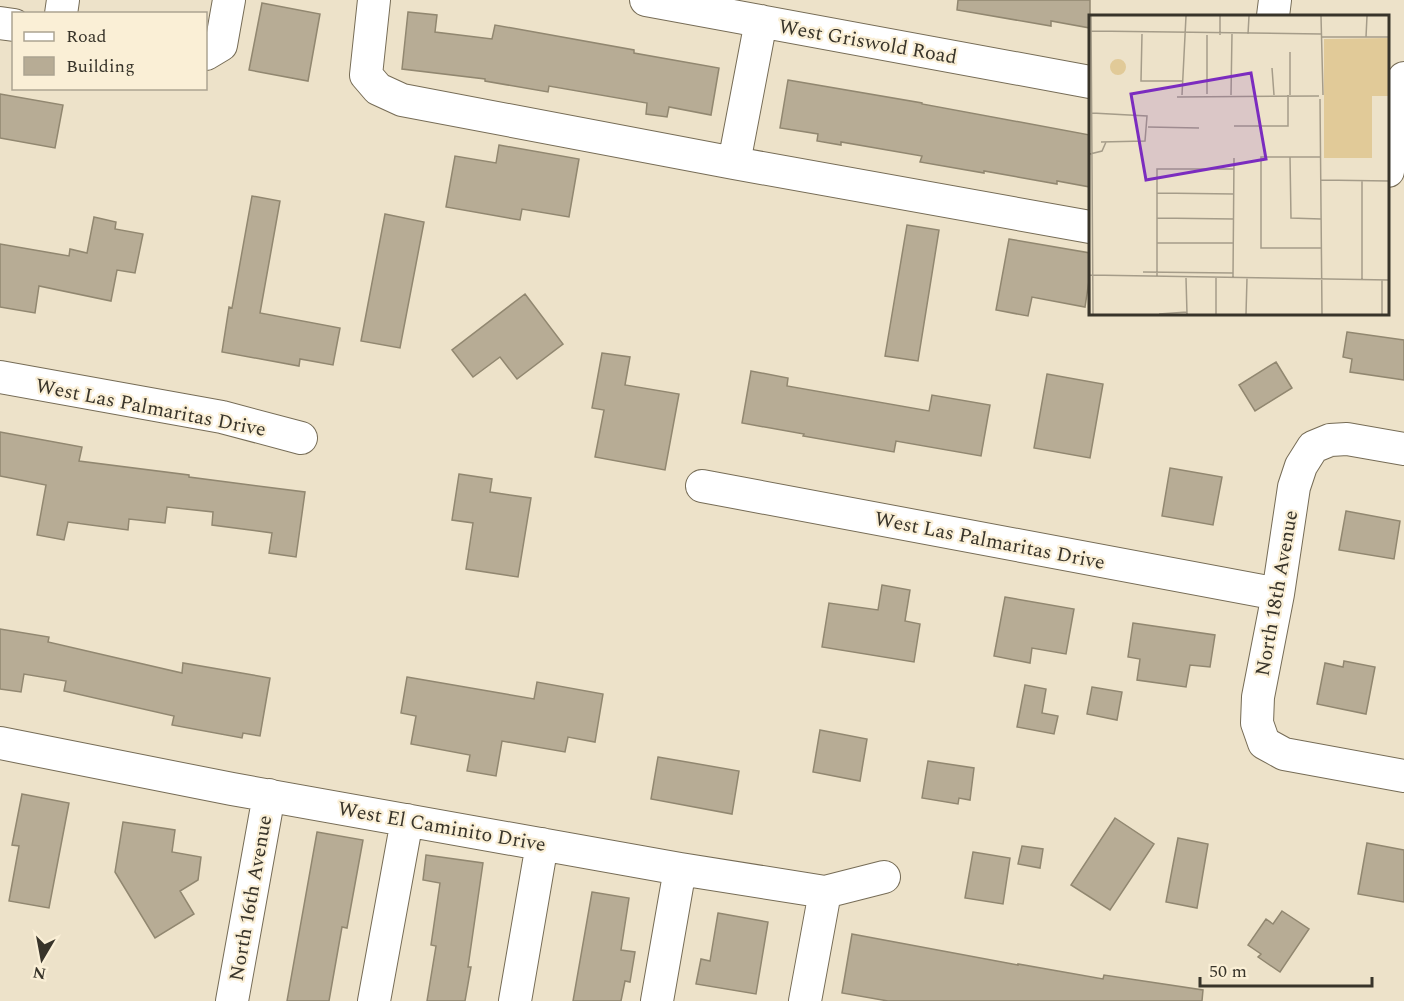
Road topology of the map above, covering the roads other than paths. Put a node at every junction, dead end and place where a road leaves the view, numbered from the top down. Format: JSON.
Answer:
{"nodes":[{"id":1,"x":229,"y":0,"type":"edge"},
{"id":2,"x":374,"y":0,"type":"edge"},
{"id":3,"x":646,"y":0,"type":"edge"},
{"id":4,"x":1275,"y":0,"type":"edge"},
{"id":5,"x":1273,"y":15,"type":"edge"},
{"id":6,"x":761,"y":21,"type":"junction"},
{"id":7,"x":207,"y":53,"type":"edge"},
{"id":8,"x":1404,"y":78,"type":"edge"},
{"id":9,"x":1089,"y":82,"type":"edge"},
{"id":10,"x":734,"y":163,"type":"junction"},
{"id":11,"x":1389,"y":165,"type":"edge"},
{"id":12,"x":1089,"y":226,"type":"edge"},
{"id":13,"x":0,"y":377,"type":"edge"},
{"id":14,"x":301,"y":438,"type":"dead end"},
{"id":15,"x":1404,"y":449,"type":"edge"},
{"id":16,"x":702,"y":486,"type":"dead end"},
{"id":17,"x":1278,"y":594,"type":"junction"},
{"id":18,"x":0,"y":743,"type":"edge"},
{"id":19,"x":1404,"y":776,"type":"edge"},
{"id":20,"x":269,"y":795,"type":"junction"},
{"id":21,"x":407,"y":820,"type":"junction"},
{"id":22,"x":542,"y":844,"type":"junction"},
{"id":23,"x":680,"y":869,"type":"junction"},
{"id":24,"x":884,"y":877,"type":"dead end"},
{"id":25,"x":825,"y":892,"type":"junction"},
{"id":26,"x":232,"y":1001,"type":"edge"},
{"id":27,"x":374,"y":1001,"type":"edge"},
{"id":28,"x":515,"y":1001,"type":"edge"},
{"id":29,"x":657,"y":1001,"type":"edge"},
{"id":30,"x":805,"y":1001,"type":"edge"}],
"edges":[{"from":1,"to":7,"type":"street"},
{"from":2,"to":10,"type":"street"},
{"from":3,"to":6,"type":"street","name":"West Griswold Road"},
{"from":4,"to":5,"type":"street"},
{"from":6,"to":9,"type":"street","name":"West Griswold Road"},
{"from":6,"to":10,"type":"street"},
{"from":8,"to":11,"type":"street"},
{"from":10,"to":12,"type":"street"},
{"from":13,"to":14,"type":"street","name":"West Las Palmaritas Drive"},
{"from":15,"to":17,"type":"street","name":"North 18th Avenue"},
{"from":16,"to":17,"type":"street","name":"West Las Palmaritas Drive"},
{"from":17,"to":19,"type":"street","name":"North 18th Avenue"},
{"from":18,"to":20,"type":"street","name":"West El Caminito Drive"},
{"from":20,"to":21,"type":"street","name":"West El Caminito Drive"},
{"from":20,"to":26,"type":"street","name":"North 16th Avenue"},
{"from":21,"to":22,"type":"street","name":"West El Caminito Drive"},
{"from":21,"to":27,"type":"street"},
{"from":22,"to":23,"type":"street","name":"West El Caminito Drive"},
{"from":22,"to":28,"type":"street"},
{"from":23,"to":25,"type":"street","name":"West El Caminito Drive"},
{"from":23,"to":29,"type":"street"},
{"from":24,"to":25,"type":"street","name":"West El Caminito Drive"},
{"from":25,"to":30,"type":"street"}]}
